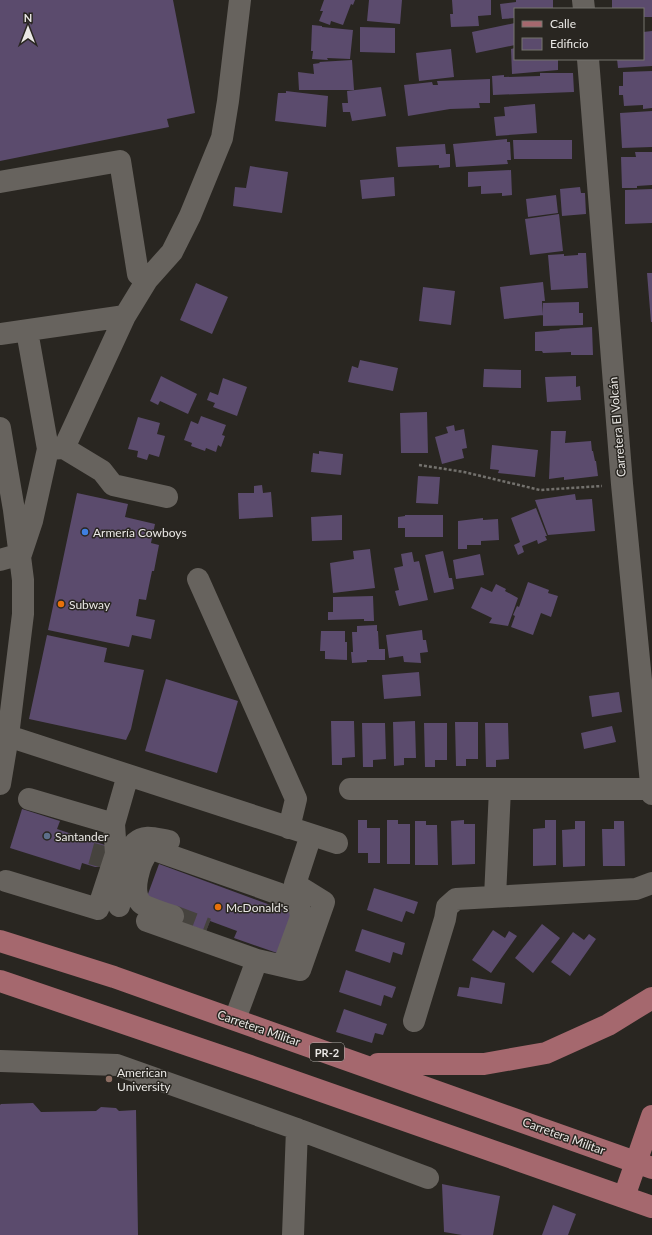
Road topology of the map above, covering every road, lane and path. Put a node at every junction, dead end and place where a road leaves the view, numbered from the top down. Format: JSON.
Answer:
{"nodes":[{"id":1,"x":240,"y":0,"type":"edge"},
{"id":2,"x":588,"y":60,"type":"edge"},
{"id":3,"x":0,"y":182,"type":"edge"},
{"id":4,"x":147,"y":280,"type":"junction"},
{"id":5,"x":125,"y":316,"type":"junction"},
{"id":6,"x":27,"y":331,"type":"junction"},
{"id":7,"x":0,"y":334,"type":"edge"},
{"id":8,"x":0,"y":428,"type":"edge"},
{"id":9,"x":56,"y":448,"type":"junction"},
{"id":10,"x":419,"y":465,"type":"dead end"},
{"id":11,"x":622,"y":484,"type":"junction"},
{"id":12,"x":167,"y":497,"type":"dead end"},
{"id":13,"x":21,"y":554,"type":"junction"},
{"id":14,"x":0,"y":560,"type":"edge"},
{"id":15,"x":198,"y":579,"type":"dead end"},
{"id":16,"x":4,"y":736,"type":"edge"},
{"id":17,"x":128,"y":775,"type":"junction"},
{"id":18,"x":0,"y":784,"type":"edge"},
{"id":19,"x":350,"y":789,"type":"dead end"},
{"id":20,"x":500,"y":789,"type":"junction"},
{"id":21,"x":652,"y":789,"type":"edge"},
{"id":22,"x":652,"y":794,"type":"edge"},
{"id":23,"x":29,"y":798,"type":"dead end"},
{"id":24,"x":289,"y":828,"type":"junction"},
{"id":25,"x":111,"y":834,"type":"junction"},
{"id":26,"x":312,"y":835,"type":"junction"},
{"id":27,"x":337,"y":843,"type":"dead end"},
{"id":28,"x":99,"y":867,"type":"tunnel mouth"},
{"id":29,"x":6,"y":881,"type":"dead end"},
{"id":30,"x":295,"y":884,"type":"junction"},
{"id":31,"x":652,"y":884,"type":"edge"},
{"id":32,"x":494,"y":897,"type":"junction"},
{"id":33,"x":109,"y":898,"type":"junction"},
{"id":34,"x":173,"y":916,"type":"tunnel mouth"},
{"id":35,"x":207,"y":929,"type":"tunnel mouth"},
{"id":36,"x":0,"y":941,"type":"edge"},
{"id":37,"x":248,"y":957,"type":"junction"},
{"id":38,"x":283,"y":966,"type":"junction"},
{"id":39,"x":0,"y":981,"type":"edge"},
{"id":40,"x":652,"y":998,"type":"edge"},
{"id":41,"x":235,"y":1019,"type":"junction"},
{"id":42,"x":414,"y":1021,"type":"dead end"},
{"id":43,"x":0,"y":1061,"type":"edge"},
{"id":44,"x":362,"y":1064,"type":"junction"},
{"id":45,"x":652,"y":1116,"type":"edge"},
{"id":46,"x":297,"y":1129,"type":"junction"},
{"id":47,"x":644,"y":1165,"type":"edge"},
{"id":48,"x":428,"y":1178,"type":"dead end"},
{"id":49,"x":624,"y":1197,"type":"junction"},
{"id":50,"x":652,"y":1207,"type":"edge"},
{"id":51,"x":293,"y":1235,"type":"edge"}],
"edges":[{"from":1,"to":4,"type":"street"},
{"from":2,"to":11,"type":"street","name":"Carretera El Volcán"},
{"from":3,"to":4,"type":"street"},
{"from":4,"to":5,"type":"street"},
{"from":5,"to":6,"type":"street"},
{"from":5,"to":9,"type":"street"},
{"from":6,"to":7,"type":"street"},
{"from":6,"to":9,"type":"street"},
{"from":8,"to":13,"type":"street"},
{"from":9,"to":12,"type":"street"},
{"from":9,"to":13,"type":"street"},
{"from":10,"to":11,"type":"path"},
{"from":11,"to":21,"type":"street","name":"Carretera El Volcán"},
{"from":13,"to":14,"type":"street"},
{"from":13,"to":16,"type":"street"},
{"from":15,"to":24,"type":"street"},
{"from":16,"to":17,"type":"street"},
{"from":16,"to":18,"type":"street"},
{"from":17,"to":24,"type":"street"},
{"from":17,"to":25,"type":"street"},
{"from":19,"to":20,"type":"street"},
{"from":20,"to":21,"type":"street"},
{"from":20,"to":32,"type":"street"},
{"from":21,"to":22,"type":"street","name":"Carretera El Volcán"},
{"from":23,"to":25,"type":"street"},
{"from":24,"to":26,"type":"street"},
{"from":25,"to":33,"type":"street"},
{"from":26,"to":27,"type":"street"},
{"from":26,"to":30,"type":"street"},
{"from":28,"to":33,"type":"street"},
{"from":29,"to":33,"type":"street"},
{"from":30,"to":33,"type":"street"},
{"from":30,"to":38,"type":"street"},
{"from":31,"to":32,"type":"street"},
{"from":32,"to":42,"type":"street"},
{"from":33,"to":37,"type":"street"},
{"from":34,"to":38,"type":"street"},
{"from":35,"to":37,"type":"street"},
{"from":36,"to":41,"type":"main road","name":"Carretera Militar","number":"PR-2"},
{"from":37,"to":38,"type":"street"},
{"from":37,"to":41,"type":"street"},
{"from":39,"to":49,"type":"main road"},
{"from":40,"to":44,"type":"main road"},
{"from":41,"to":44,"type":"main road","name":"Carretera Militar","number":"PR-2"},
{"from":43,"to":46,"type":"street"},
{"from":44,"to":47,"type":"main road","name":"Carretera Militar","number":"PR-2"},
{"from":45,"to":47,"type":"main road"},
{"from":46,"to":48,"type":"street"},
{"from":46,"to":51,"type":"street"},
{"from":47,"to":49,"type":"main road"},
{"from":49,"to":50,"type":"main road"}]}
